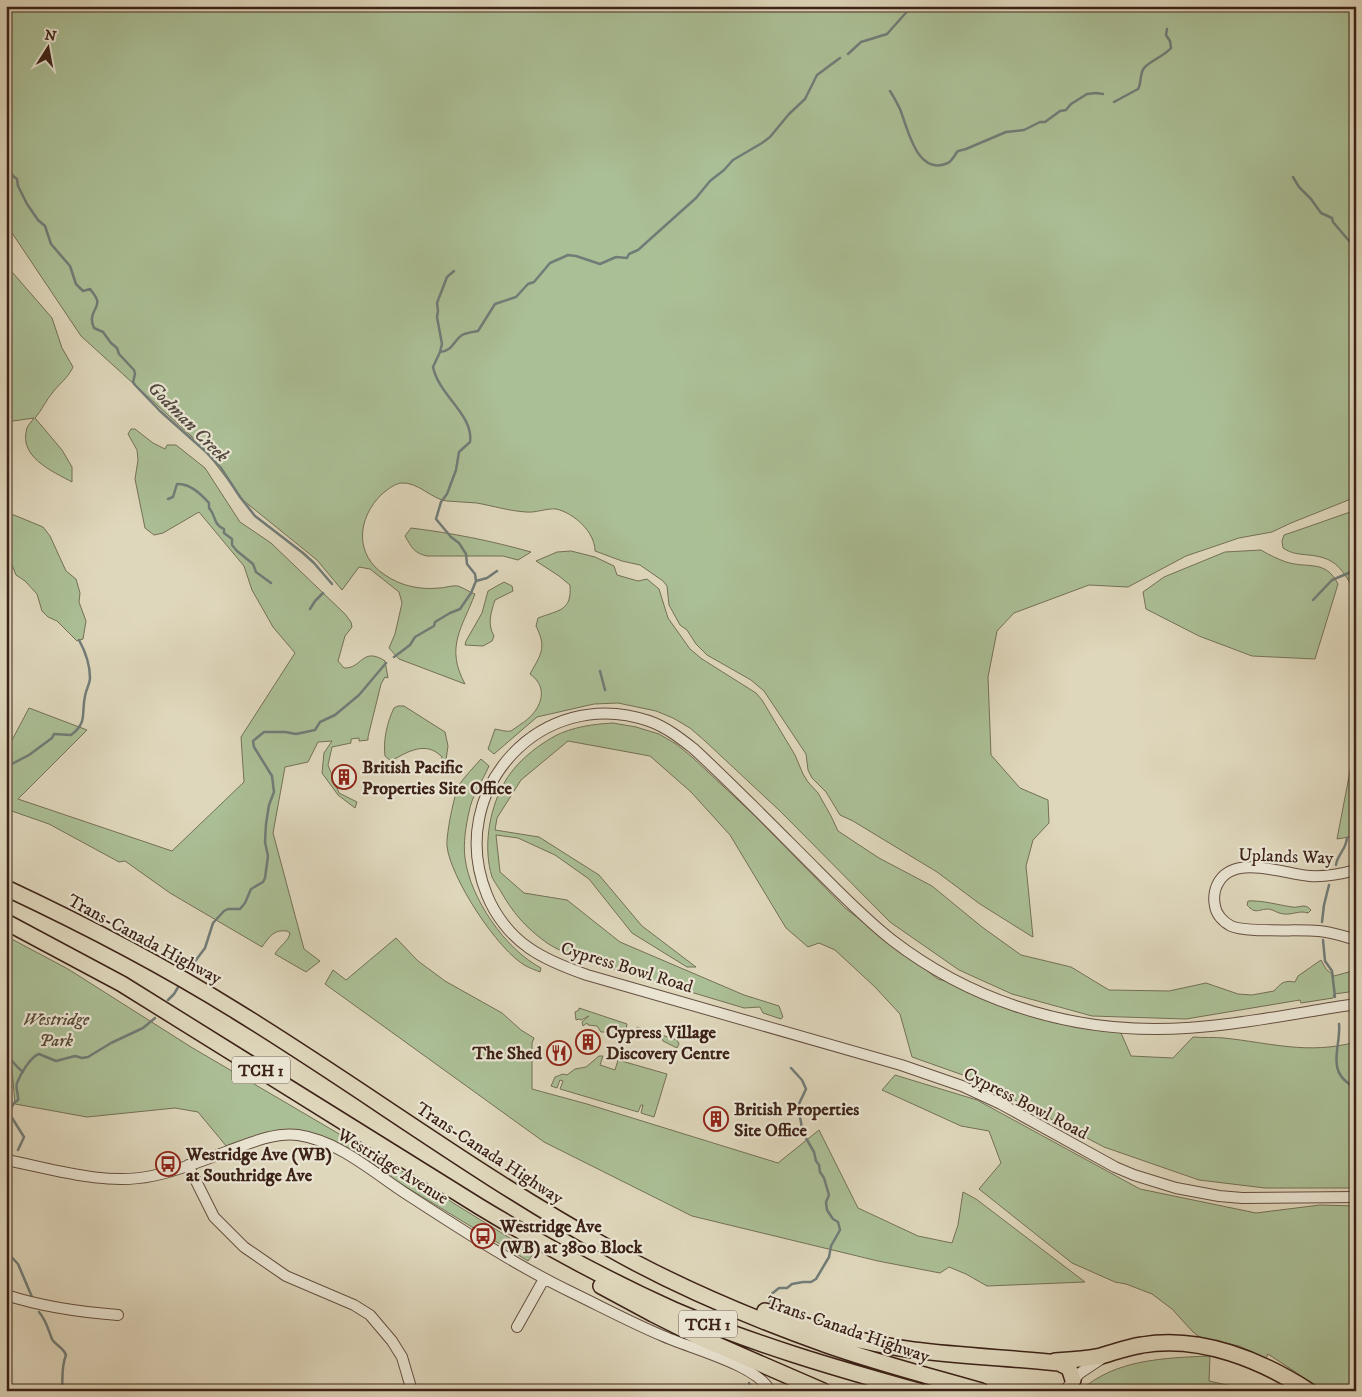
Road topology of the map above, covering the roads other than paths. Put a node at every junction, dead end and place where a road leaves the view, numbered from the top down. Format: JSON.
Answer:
{"nodes":[{"id":1,"x":1356,"y":870,"type":"edge"},
{"id":2,"x":6,"y":888,"type":"edge"},
{"id":3,"x":6,"y":922,"type":"edge"},
{"id":4,"x":1356,"y":940,"type":"edge"},
{"id":5,"x":1356,"y":1004,"type":"edge"},
{"id":6,"x":6,"y":1160,"type":"edge"},
{"id":7,"x":188,"y":1165,"type":"junction"},
{"id":8,"x":1356,"y":1197,"type":"edge"},
{"id":9,"x":510,"y":1225,"type":"junction"},
{"id":10,"x":606,"y":1247,"type":"junction"},
{"id":11,"x":544,"y":1279,"type":"junction"},
{"id":12,"x":6,"y":1295,"type":"edge"},
{"id":13,"x":118,"y":1315,"type":"dead end"},
{"id":14,"x":516,"y":1327,"type":"dead end"},
{"id":15,"x":1128,"y":1348,"type":"junction"},
{"id":16,"x":1036,"y":1361,"type":"junction"},
{"id":17,"x":1068,"y":1386,"type":"edge"},
{"id":18,"x":412,"y":1391,"type":"edge"},
{"id":19,"x":770,"y":1391,"type":"edge"},
{"id":20,"x":824,"y":1391,"type":"edge"},
{"id":21,"x":918,"y":1391,"type":"edge"},
{"id":22,"x":981,"y":1391,"type":"edge"},
{"id":23,"x":1309,"y":1391,"type":"edge"}],
"edges":[{"from":1,"to":4,"type":"street","name":"Uplands Way"},
{"from":2,"to":10,"type":"highway","name":"Trans-Canada Highway","number":"TCH 1"},
{"from":3,"to":9,"type":"highway","name":"Trans-Canada Highway","number":"TCH 1"},
{"from":5,"to":8,"type":"street","name":"Cypress Bowl Road"},
{"from":6,"to":7,"type":"street","name":"Westridge Avenue"},
{"from":7,"to":11,"type":"street","name":"Westridge Avenue"},
{"from":7,"to":18,"type":"street"},
{"from":9,"to":20,"type":"highway"},
{"from":9,"to":21,"type":"highway","name":"Trans-Canada Highway","number":"TCH 1"},
{"from":10,"to":16,"type":"highway"},
{"from":10,"to":22,"type":"highway","name":"Trans-Canada Highway","number":"TCH 1"},
{"from":11,"to":14,"type":"street"},
{"from":11,"to":19,"type":"street","name":"Westridge Avenue"},
{"from":12,"to":13,"type":"street"},
{"from":15,"to":16,"type":"highway"},
{"from":15,"to":17,"type":"street"},
{"from":15,"to":23,"type":"highway"},
{"from":16,"to":17,"type":"highway"}]}
